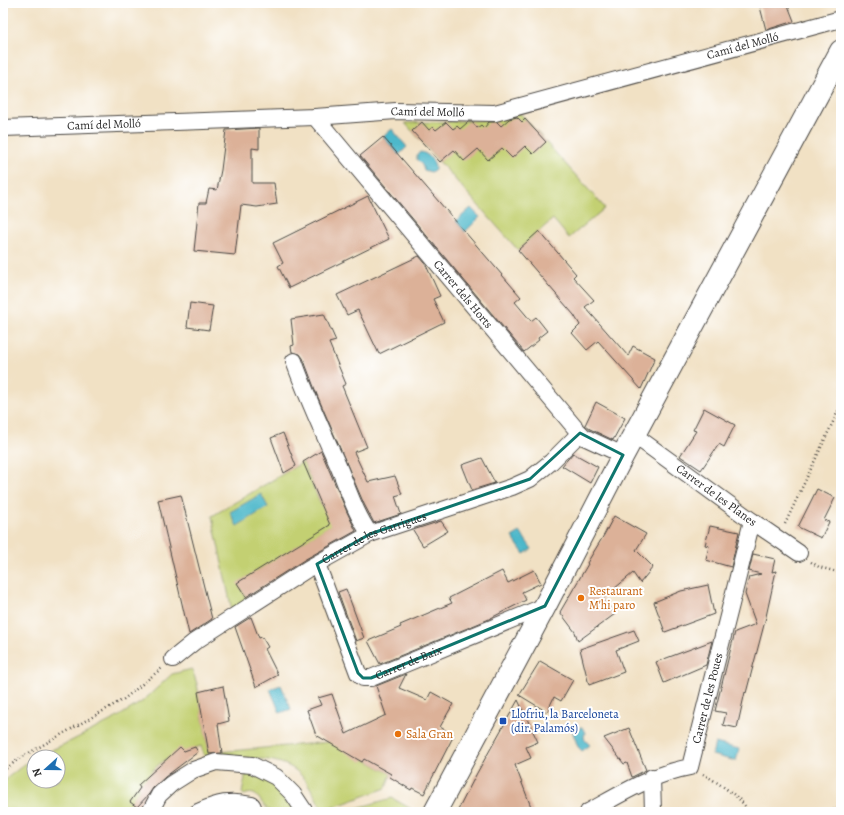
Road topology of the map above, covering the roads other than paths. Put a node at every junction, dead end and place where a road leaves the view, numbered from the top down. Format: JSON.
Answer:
{"nodes":[{"id":1,"x":841,"y":19,"type":"edge"},
{"id":2,"x":841,"y":52,"type":"edge"},
{"id":3,"x":315,"y":117,"type":"junction"},
{"id":4,"x":3,"y":128,"type":"edge"},
{"id":5,"x":294,"y":361,"type":"dead end"},
{"id":6,"x":580,"y":433,"type":"junction"},
{"id":7,"x":634,"y":435,"type":"junction"},
{"id":8,"x":623,"y":455,"type":"junction"},
{"id":9,"x":752,"y":521,"type":"junction"},
{"id":10,"x":370,"y":534,"type":"junction"},
{"id":11,"x":799,"y":553,"type":"road end"},
{"id":12,"x":317,"y":564,"type":"junction"},
{"id":13,"x":545,"y":606,"type":"junction"},
{"id":14,"x":173,"y":659,"type":"road end"},
{"id":15,"x":652,"y":777,"type":"junction"},
{"id":16,"x":246,"y":810,"type":"dead end"},
{"id":17,"x":150,"y":812,"type":"edge"},
{"id":18,"x":198,"y":812,"type":"edge"},
{"id":19,"x":305,"y":812,"type":"edge"},
{"id":20,"x":435,"y":812,"type":"edge"},
{"id":21,"x":588,"y":812,"type":"edge"},
{"id":22,"x":653,"y":812,"type":"edge"}],
"edges":[{"from":1,"to":3,"type":"street","name":"Camí del Molló"},
{"from":2,"to":7,"type":"main road"},
{"from":3,"to":4,"type":"street","name":"Camí del Molló"},
{"from":3,"to":6,"type":"street","name":"Carrer dels Horts"},
{"from":5,"to":10,"type":"street"},
{"from":6,"to":8,"type":"street","name":"Carrer dels Horts"},
{"from":6,"to":10,"type":"street","name":"Carrer de les Garrigues"},
{"from":7,"to":8,"type":"main road"},
{"from":7,"to":9,"type":"street","name":"Carrer de les Planes"},
{"from":8,"to":13,"type":"main road"},
{"from":9,"to":11,"type":"street","name":"Carrer de les Planes"},
{"from":9,"to":15,"type":"street","name":"Carrer de les Poues"},
{"from":10,"to":12,"type":"street","name":"Carrer de les Garrigues"},
{"from":12,"to":13,"type":"street","name":"Carrer de Baix"},
{"from":12,"to":14,"type":"street","name":"Carrer de les Garrigues"},
{"from":13,"to":20,"type":"main road"},
{"from":15,"to":21,"type":"street"},
{"from":15,"to":22,"type":"street"},
{"from":16,"to":18,"type":"street"},
{"from":17,"to":19,"type":"street"}]}
